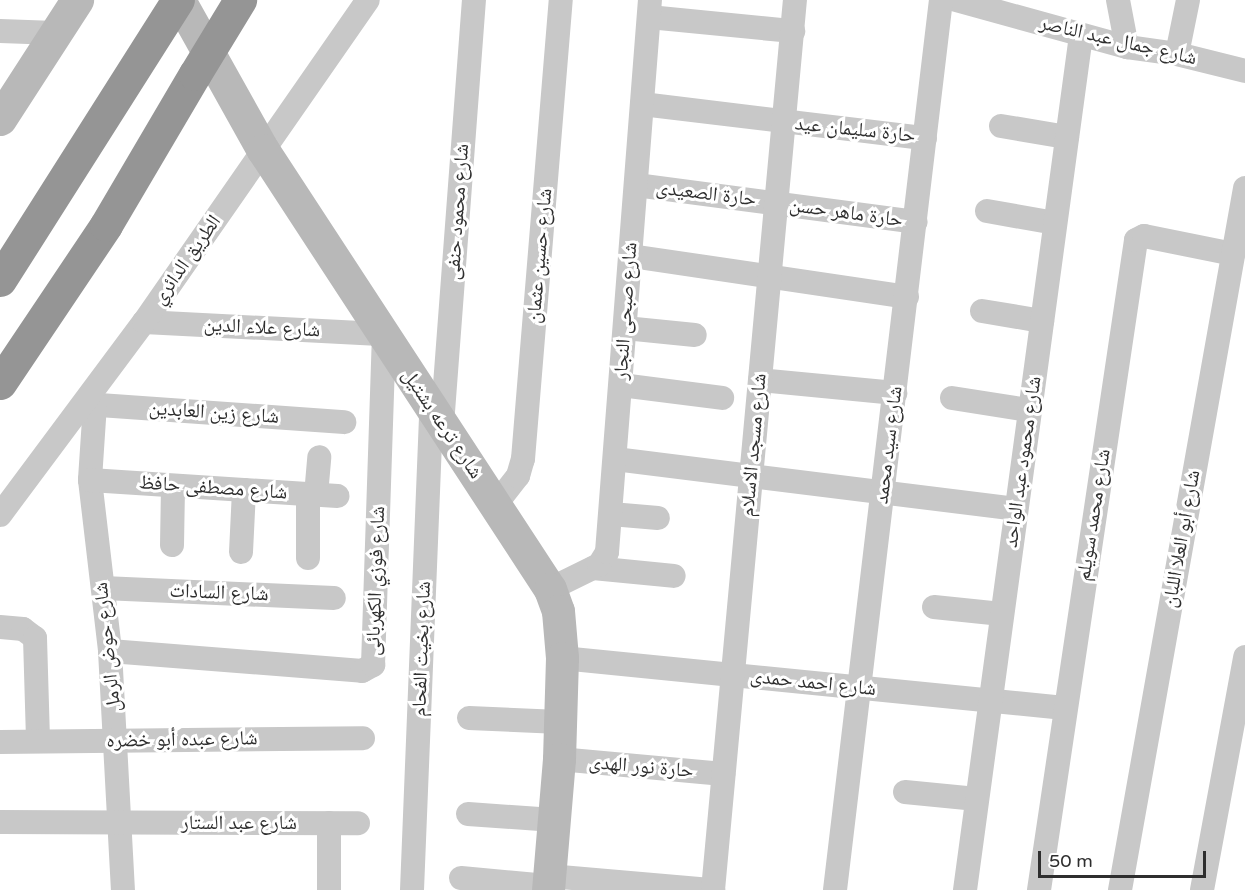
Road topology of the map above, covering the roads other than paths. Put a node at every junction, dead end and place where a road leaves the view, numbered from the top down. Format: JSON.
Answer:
{"nodes":[{"id":1,"x":77,"y":0,"type":"edge"},
{"id":2,"x":178,"y":0,"type":"edge"},
{"id":3,"x":240,"y":0,"type":"edge"},
{"id":4,"x":368,"y":0,"type":"edge"},
{"id":5,"x":474,"y":0,"type":"edge"},
{"id":6,"x":561,"y":0,"type":"edge"},
{"id":7,"x":795,"y":0,"type":"edge"},
{"id":8,"x":941,"y":0,"type":"edge"},
{"id":9,"x":956,"y":0,"type":"edge"},
{"id":10,"x":1118,"y":0,"type":"edge"},
{"id":11,"x":1188,"y":0,"type":"edge"},
{"id":12,"x":650,"y":8,"type":"edge"},
{"id":13,"x":0,"y":31,"type":"edge"},
{"id":14,"x":793,"y":31,"type":"junction"},
{"id":15,"x":56,"y":33,"type":"junction"},
{"id":16,"x":1081,"y":35,"type":"junction"},
{"id":17,"x":1128,"y":47,"type":"junction"},
{"id":18,"x":1177,"y":54,"type":"junction"},
{"id":19,"x":1245,"y":71,"type":"edge"},
{"id":20,"x":12,"y":81,"type":"edge"},
{"id":21,"x":642,"y":104,"type":"junction"},
{"id":22,"x":0,"y":119,"type":"edge"},
{"id":23,"x":784,"y":122,"type":"junction"},
{"id":24,"x":1001,"y":126,"type":"dead end"},
{"id":25,"x":1067,"y":137,"type":"junction"},
{"id":26,"x":925,"y":138,"type":"junction"},
{"id":27,"x":263,"y":150,"type":"junction"},
{"id":28,"x":636,"y":185,"type":"junction"},
{"id":29,"x":1245,"y":188,"type":"edge"},
{"id":30,"x":777,"y":203,"type":"junction"},
{"id":31,"x":987,"y":211,"type":"dead end"},
{"id":32,"x":916,"y":222,"type":"junction"},
{"id":33,"x":1055,"y":223,"type":"junction"},
{"id":34,"x":1233,"y":254,"type":"junction"},
{"id":35,"x":631,"y":256,"type":"junction"},
{"id":36,"x":770,"y":277,"type":"junction"},
{"id":37,"x":0,"y":280,"type":"edge"},
{"id":38,"x":907,"y":297,"type":"junction"},
{"id":39,"x":982,"y":311,"type":"dead end"},
{"id":40,"x":1042,"y":321,"type":"junction"},
{"id":41,"x":144,"y":322,"type":"junction"},
{"id":42,"x":625,"y":328,"type":"junction"},
{"id":43,"x":382,"y":336,"type":"junction"},
{"id":44,"x":695,"y":336,"type":"dead end"},
{"id":45,"x":760,"y":380,"type":"junction"},
{"id":46,"x":0,"y":383,"type":"edge"},
{"id":47,"x":621,"y":385,"type":"junction"},
{"id":48,"x":895,"y":393,"type":"junction"},
{"id":49,"x":722,"y":398,"type":"dead end"},
{"id":50,"x":952,"y":398,"type":"dead end"},
{"id":51,"x":90,"y":404,"type":"junction"},
{"id":52,"x":1029,"y":410,"type":"junction"},
{"id":53,"x":437,"y":416,"type":"junction"},
{"id":54,"x":344,"y":422,"type":"dead end"},
{"id":55,"x":319,"y":457,"type":"dead end"},
{"id":56,"x":615,"y":459,"type":"junction"},
{"id":57,"x":751,"y":477,"type":"junction"},
{"id":58,"x":90,"y":480,"type":"junction"},
{"id":59,"x":173,"y":486,"type":"junction"},
{"id":60,"x":244,"y":490,"type":"junction"},
{"id":61,"x":883,"y":493,"type":"junction"},
{"id":62,"x":320,"y":495,"type":"junction"},
{"id":63,"x":496,"y":504,"type":"junction"},
{"id":64,"x":1016,"y":509,"type":"junction"},
{"id":65,"x":611,"y":514,"type":"junction"},
{"id":66,"x":0,"y":515,"type":"edge"},
{"id":67,"x":658,"y":518,"type":"dead end"},
{"id":68,"x":172,"y":545,"type":"dead end"},
{"id":69,"x":241,"y":552,"type":"dead end"},
{"id":70,"x":308,"y":558,"type":"dead end"},
{"id":71,"x":592,"y":568,"type":"junction"},
{"id":72,"x":674,"y":576,"type":"dead end"},
{"id":73,"x":103,"y":588,"type":"junction"},
{"id":74,"x":550,"y":589,"type":"junction"},
{"id":75,"x":334,"y":598,"type":"dead end"},
{"id":76,"x":934,"y":607,"type":"dead end"},
{"id":77,"x":1002,"y":614,"type":"junction"},
{"id":78,"x":11,"y":628,"type":"edge"},
{"id":79,"x":110,"y":651,"type":"junction"},
{"id":80,"x":1245,"y":657,"type":"edge"},
{"id":81,"x":562,"y":658,"type":"junction"},
{"id":82,"x":733,"y":675,"type":"junction"},
{"id":83,"x":860,"y":687,"type":"junction"},
{"id":84,"x":991,"y":700,"type":"junction"},
{"id":85,"x":1065,"y":708,"type":"junction"},
{"id":86,"x":469,"y":718,"type":"dead end"},
{"id":87,"x":560,"y":722,"type":"junction"},
{"id":88,"x":363,"y":738,"type":"dead end"},
{"id":89,"x":117,"y":740,"type":"junction"},
{"id":90,"x":38,"y":741,"type":"junction"},
{"id":91,"x":0,"y":742,"type":"edge"},
{"id":92,"x":559,"y":759,"type":"junction"},
{"id":93,"x":723,"y":774,"type":"junction"},
{"id":94,"x":904,"y":792,"type":"dead end"},
{"id":95,"x":977,"y":798,"type":"junction"},
{"id":96,"x":468,"y":814,"type":"dead end"},
{"id":97,"x":554,"y":820,"type":"junction"},
{"id":98,"x":0,"y":822,"type":"edge"},
{"id":99,"x":121,"y":823,"type":"junction"},
{"id":100,"x":329,"y":823,"type":"junction"},
{"id":101,"x":358,"y":823,"type":"dead end"},
{"id":102,"x":461,"y":878,"type":"dead end"},
{"id":103,"x":548,"y":884,"type":"edge"},
{"id":104,"x":123,"y":890,"type":"edge"},
{"id":105,"x":328,"y":890,"type":"edge"},
{"id":106,"x":412,"y":890,"type":"edge"},
{"id":107,"x":712,"y":890,"type":"edge"},
{"id":108,"x":835,"y":890,"type":"edge"},
{"id":109,"x":965,"y":890,"type":"edge"},
{"id":110,"x":1039,"y":890,"type":"edge"},
{"id":111,"x":1120,"y":890,"type":"edge"},
{"id":112,"x":1202,"y":890,"type":"edge"}],
"edges":[{"from":1,"to":15,"type":"street"},
{"from":2,"to":27,"type":"street","name":"شارع ترعه بشتيل"},
{"from":2,"to":37,"type":"highway"},
{"from":3,"to":46,"type":"highway","bridge":true},
{"from":4,"to":27,"type":"street","name":"الطريق الدائري"},
{"from":5,"to":53,"type":"street","name":"شارع محمود حنفى"},
{"from":6,"to":63,"type":"street","name":"شارع حسين عثمان"},
{"from":7,"to":14,"type":"street","name":"شارع مسجد الاسلام"},
{"from":8,"to":26,"type":"street","name":"شارع سيد محمد"},
{"from":9,"to":16,"type":"street","name":"شارع جمال عبد الناصر"},
{"from":10,"to":17,"type":"street"},
{"from":11,"to":18,"type":"street"},
{"from":12,"to":14,"type":"street"},
{"from":12,"to":21,"type":"street","name":"شارع صبحى النجار"},
{"from":13,"to":15,"type":"street"},
{"from":14,"to":23,"type":"street","name":"شارع مسجد الاسلام"},
{"from":15,"to":20,"type":"street"},
{"from":16,"to":17,"type":"street","name":"شارع جمال عبد الناصر"},
{"from":16,"to":25,"type":"street","name":"شارع محمود عبد الواحد"},
{"from":17,"to":18,"type":"street","name":"شارع جمال عبد الناصر"},
{"from":18,"to":19,"type":"street","name":"شارع جمال عبد الناصر"},
{"from":20,"to":22,"type":"street"},
{"from":21,"to":23,"type":"street","name":"حارة سليمان عيد"},
{"from":21,"to":28,"type":"street","name":"شارع صبحى النجار"},
{"from":23,"to":26,"type":"street","name":"حارة سليمان عيد"},
{"from":23,"to":30,"type":"street","name":"شارع مسجد الاسلام"},
{"from":24,"to":25,"type":"street"},
{"from":25,"to":33,"type":"street","name":"شارع محمود عبد الواحد"},
{"from":26,"to":32,"type":"street","name":"شارع سيد محمد"},
{"from":27,"to":41,"type":"street","name":"الطريق الدائري"},
{"from":27,"to":43,"type":"street","name":"شارع ترعه بشتيل"},
{"from":28,"to":30,"type":"street","name":"حارة الصعيدى"},
{"from":28,"to":35,"type":"street","name":"شارع صبحى النجار"},
{"from":29,"to":34,"type":"street","name":"شارع أبو العلا اللبان"},
{"from":30,"to":32,"type":"street","name":"حارة ماهر حسن"},
{"from":30,"to":36,"type":"street","name":"شارع مسجد الاسلام"},
{"from":31,"to":33,"type":"street"},
{"from":32,"to":38,"type":"street","name":"شارع سيد محمد"},
{"from":33,"to":40,"type":"street","name":"شارع محمود عبد الواحد"},
{"from":34,"to":85,"type":"street","name":"شارع محمد سويلم"},
{"from":34,"to":111,"type":"street","name":"شارع أبو العلا اللبان"},
{"from":35,"to":36,"type":"street"},
{"from":35,"to":42,"type":"street","name":"شارع صبحى النجار"},
{"from":36,"to":38,"type":"street"},
{"from":36,"to":45,"type":"street","name":"شارع مسجد الاسلام"},
{"from":38,"to":48,"type":"street","name":"شارع سيد محمد"},
{"from":39,"to":40,"type":"street"},
{"from":40,"to":52,"type":"street","name":"شارع محمود عبد الواحد"},
{"from":41,"to":43,"type":"street","name":"شارع علاء الدين"},
{"from":41,"to":51,"type":"street","name":"الطريق الدائري"},
{"from":42,"to":44,"type":"street"},
{"from":42,"to":47,"type":"street","name":"شارع صبحى النجار"},
{"from":43,"to":53,"type":"street","name":"شارع ترعه بشتيل"},
{"from":43,"to":79,"type":"street","name":"شارع فوزي الكهربائى"},
{"from":45,"to":48,"type":"street"},
{"from":45,"to":57,"type":"street","name":"شارع مسجد الاسلام"},
{"from":47,"to":49,"type":"street"},
{"from":47,"to":56,"type":"street","name":"شارع صبحى النجار"},
{"from":48,"to":61,"type":"street","name":"شارع سيد محمد"},
{"from":50,"to":52,"type":"street"},
{"from":51,"to":54,"type":"street","name":"شارع زين العابدين"},
{"from":51,"to":58,"type":"street","name":"شارع حوض الرمل"},
{"from":51,"to":66,"type":"street","name":"الطريق الدائري"},
{"from":52,"to":64,"type":"street","name":"شارع محمود عبد الواحد"},
{"from":53,"to":63,"type":"street","name":"شارع ترعه بشتيل"},
{"from":53,"to":106,"type":"street","name":"شارع بخيت الفحام"},
{"from":55,"to":62,"type":"street"},
{"from":56,"to":57,"type":"street"},
{"from":56,"to":65,"type":"street","name":"شارع صبحى النجار"},
{"from":57,"to":61,"type":"street"},
{"from":57,"to":82,"type":"street","name":"شارع مسجد الاسلام"},
{"from":58,"to":59,"type":"street","name":"شارع مصطفى حافظ"},
{"from":58,"to":73,"type":"street","name":"شارع حوض الرمل"},
{"from":59,"to":60,"type":"street","name":"شارع مصطفى حافظ"},
{"from":59,"to":68,"type":"street"},
{"from":60,"to":62,"type":"street","name":"شارع مصطفى حافظ"},
{"from":60,"to":69,"type":"street"},
{"from":61,"to":64,"type":"street"},
{"from":61,"to":83,"type":"street","name":"شارع سيد محمد"},
{"from":62,"to":70,"type":"street"},
{"from":63,"to":74,"type":"street","name":"شارع ترعه بشتيل"},
{"from":64,"to":77,"type":"street","name":"شارع محمود عبد الواحد"},
{"from":65,"to":67,"type":"street"},
{"from":65,"to":71,"type":"street","name":"شارع صبحى النجار"},
{"from":71,"to":72,"type":"street"},
{"from":71,"to":74,"type":"street"},
{"from":73,"to":75,"type":"street","name":"شارع السادات"},
{"from":73,"to":79,"type":"street","name":"شارع حوض الرمل"},
{"from":74,"to":81,"type":"street","name":"شارع ترعه بشتيل"},
{"from":76,"to":77,"type":"street"},
{"from":77,"to":84,"type":"street","name":"شارع محمود عبد الواحد"},
{"from":78,"to":90,"type":"street"},
{"from":79,"to":89,"type":"street","name":"شارع حوض الرمل"},
{"from":80,"to":112,"type":"street"},
{"from":81,"to":82,"type":"street","name":"شارع احمد حمدى"},
{"from":81,"to":87,"type":"street","name":"شارع ترعه بشتيل"},
{"from":82,"to":83,"type":"street","name":"شارع احمد حمدى"},
{"from":82,"to":93,"type":"street","name":"شارع مسجد الاسلام"},
{"from":83,"to":84,"type":"street","name":"شارع احمد حمدى"},
{"from":83,"to":108,"type":"street","name":"شارع سيد محمد"},
{"from":84,"to":85,"type":"street","name":"شارع احمد حمدى"},
{"from":84,"to":95,"type":"street","name":"شارع محمود عبد الواحد"},
{"from":85,"to":110,"type":"street","name":"شارع محمد سويلم"},
{"from":86,"to":87,"type":"street"},
{"from":87,"to":92,"type":"street","name":"شارع ترعه بشتيل"},
{"from":88,"to":89,"type":"street","name":"شارع عبده أبو خضره"},
{"from":89,"to":90,"type":"street","name":"شارع عبده أبو خضره"},
{"from":89,"to":99,"type":"street","name":"شارع حوض الرمل"},
{"from":90,"to":91,"type":"street","name":"شارع عبده أبو خضره"},
{"from":92,"to":93,"type":"street","name":"حارة نور الهدى"},
{"from":92,"to":97,"type":"street","name":"شارع ترعه بشتيل"},
{"from":93,"to":107,"type":"street","name":"شارع مسجد الاسلام"},
{"from":94,"to":95,"type":"street"},
{"from":95,"to":109,"type":"street","name":"شارع محمود عبد الواحد"},
{"from":96,"to":97,"type":"street"},
{"from":97,"to":103,"type":"street","name":"شارع ترعه بشتيل"},
{"from":98,"to":99,"type":"street","name":"شارع عبد الستار"},
{"from":99,"to":100,"type":"street","name":"شارع عبد الستار"},
{"from":99,"to":104,"type":"street","name":"شارع حوض الرمل"},
{"from":100,"to":101,"type":"street","name":"شارع عبد الستار"},
{"from":100,"to":105,"type":"street"},
{"from":102,"to":103,"type":"street"},
{"from":103,"to":107,"type":"street"}]}
